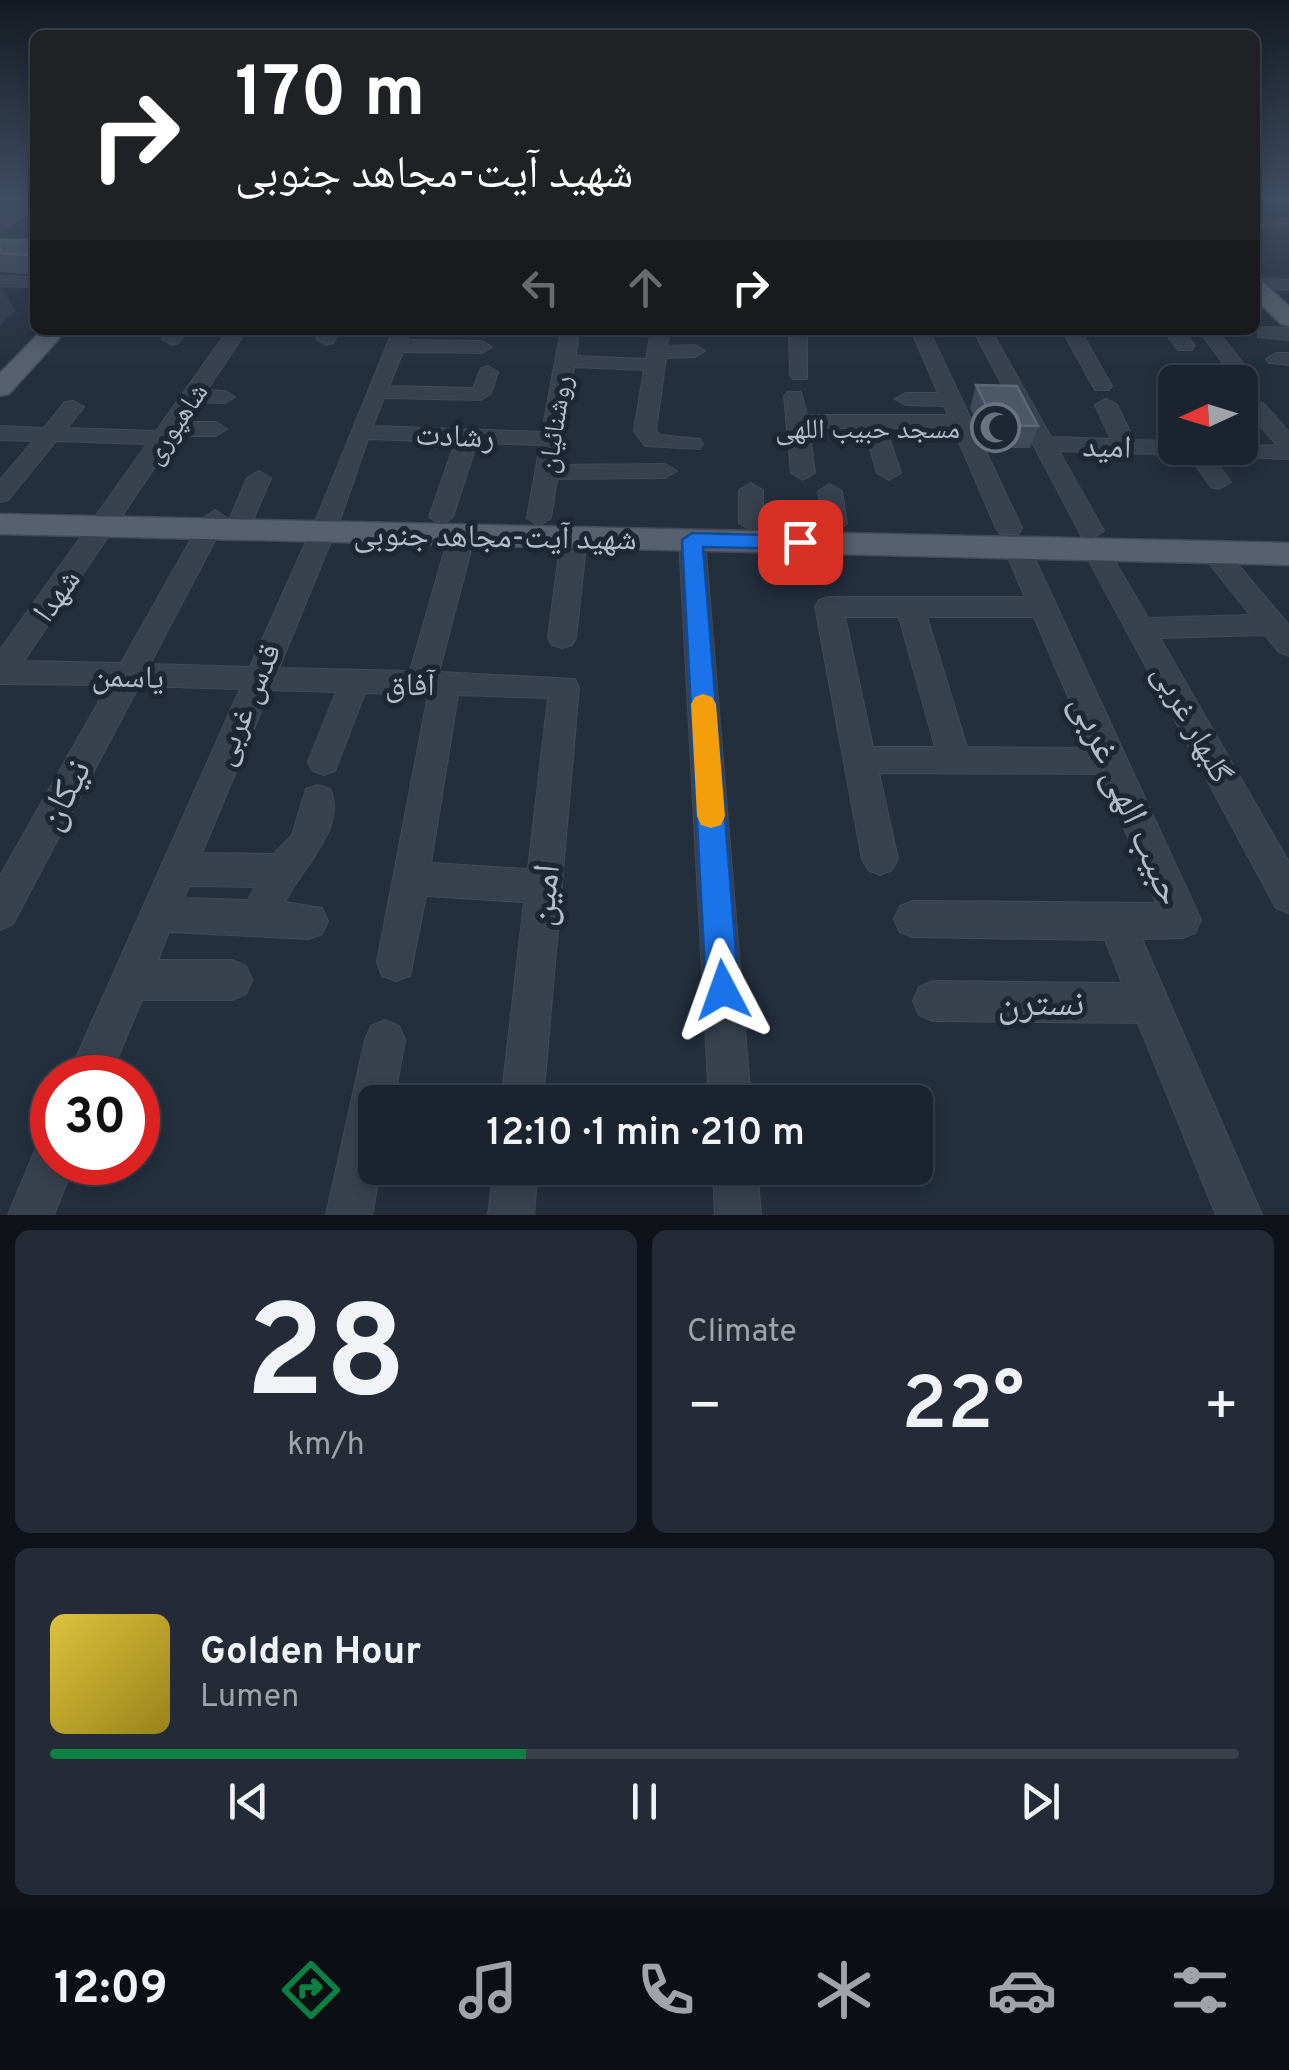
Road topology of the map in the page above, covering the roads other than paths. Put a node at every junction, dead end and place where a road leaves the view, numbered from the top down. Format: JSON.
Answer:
{"nodes":[{"id":1,"x":0,"y":282,"type":"edge"},
{"id":2,"x":30,"y":282,"type":"edge"},
{"id":3,"x":51,"y":335,"type":"edge"},
{"id":4,"x":235,"y":335,"type":"edge"},
{"id":5,"x":569,"y":335,"type":"edge"},
{"id":6,"x":798,"y":335,"type":"edge"},
{"id":7,"x":922,"y":335,"type":"edge"},
{"id":8,"x":985,"y":335,"type":"edge"},
{"id":9,"x":1074,"y":335,"type":"edge"},
{"id":10,"x":1211,"y":335,"type":"edge"},
{"id":11,"x":399,"y":338,"type":"edge"},
{"id":12,"x":482,"y":347,"type":"dead end"},
{"id":13,"x":658,"y":349,"type":"edge"},
{"id":14,"x":695,"y":351,"type":"dead end"},
{"id":15,"x":565,"y":361,"type":"junction"},
{"id":16,"x":1235,"y":365,"type":"edge"},
{"id":17,"x":488,"y":372,"type":"dead end"},
{"id":18,"x":209,"y":374,"type":"junction"},
{"id":19,"x":238,"y":374,"type":"dead end"},
{"id":20,"x":0,"y":388,"type":"edge"},
{"id":21,"x":376,"y":392,"type":"junction"},
{"id":22,"x":193,"y":396,"type":"junction"},
{"id":23,"x":225,"y":397,"type":"dead end"},
{"id":24,"x":906,"y":399,"type":"dead end"},
{"id":25,"x":950,"y":400,"type":"junction"},
{"id":26,"x":73,"y":407,"type":"dead end"},
{"id":27,"x":1258,"y":412,"type":"edge"},
{"id":28,"x":796,"y":422,"type":"junction"},
{"id":29,"x":873,"y":422,"type":"junction"},
{"id":30,"x":960,"y":422,"type":"junction"},
{"id":31,"x":216,"y":429,"type":"dead end"},
{"id":32,"x":359,"y":432,"type":"junction"},
{"id":33,"x":0,"y":433,"type":"edge"},
{"id":34,"x":51,"y":434,"type":"junction"},
{"id":35,"x":168,"y":434,"type":"junction"},
{"id":36,"x":468,"y":436,"type":"junction"},
{"id":37,"x":552,"y":439,"type":"junction"},
{"id":38,"x":692,"y":444,"type":"dead end"},
{"id":39,"x":1044,"y":444,"type":"junction"},
{"id":40,"x":1126,"y":447,"type":"junction"},
{"id":41,"x":1158,"y":448,"type":"edge"},
{"id":42,"x":1258,"y":449,"type":"edge"},
{"id":43,"x":1289,"y":449,"type":"edge"},
{"id":44,"x":1208,"y":465,"type":"edge"},
{"id":45,"x":665,"y":471,"type":"dead end"},
{"id":46,"x":547,"y":472,"type":"junction"},
{"id":47,"x":803,"y":473,"type":"dead end"},
{"id":48,"x":889,"y":473,"type":"dead end"},
{"id":49,"x":259,"y":478,"type":"dead end"},
{"id":50,"x":1220,"y":482,"type":"dead end"},
{"id":51,"x":751,"y":490,"type":"dead end"},
{"id":52,"x":830,"y":491,"type":"dead end"},
{"id":53,"x":3,"y":516,"type":"edge"},
{"id":54,"x":539,"y":518,"type":"junction"},
{"id":55,"x":109,"y":521,"type":"junction"},
{"id":56,"x":222,"y":522,"type":"junction"},
{"id":57,"x":750,"y":524,"type":"junction"},
{"id":58,"x":834,"y":524,"type":"junction"},
{"id":59,"x":326,"y":525,"type":"junction"},
{"id":60,"x":452,"y":526,"type":"junction"},
{"id":61,"x":1289,"y":534,"type":"edge"},
{"id":62,"x":574,"y":538,"type":"junction"},
{"id":63,"x":1013,"y":538,"type":"junction"},
{"id":64,"x":692,"y":540,"type":"junction"},
{"id":65,"x":1093,"y":541,"type":"junction"},
{"id":66,"x":1214,"y":552,"type":"junction"},
{"id":67,"x":1289,"y":554,"type":"edge"},
{"id":68,"x":910,"y":607,"type":"junction"},
{"id":69,"x":1044,"y":608,"type":"junction"},
{"id":70,"x":1140,"y":628,"type":"junction"},
{"id":71,"x":1282,"y":635,"type":"edge"},
{"id":72,"x":562,"y":638,"type":"dead end"},
{"id":73,"x":0,"y":672,"type":"edge"},
{"id":74,"x":127,"y":676,"type":"junction"},
{"id":75,"x":256,"y":681,"type":"junction"},
{"id":76,"x":354,"y":683,"type":"junction"},
{"id":77,"x":433,"y":684,"type":"junction"},
{"id":78,"x":564,"y":687,"type":"joint"},
{"id":79,"x":860,"y":760,"type":"junction"},
{"id":80,"x":955,"y":760,"type":"junction"},
{"id":81,"x":1112,"y":761,"type":"junction"},
{"id":82,"x":324,"y":762,"type":"dead end"},
{"id":83,"x":318,"y":799,"type":"dead end"},
{"id":84,"x":880,"y":858,"type":"dead end"},
{"id":85,"x":176,"y":869,"type":"junction"},
{"id":86,"x":282,"y":871,"type":"junction"},
{"id":87,"x":410,"y":878,"type":"junction"},
{"id":88,"x":544,"y":888,"type":"junction"},
{"id":89,"x":1289,"y":896,"type":"edge"},
{"id":90,"x":0,"y":912,"type":"edge"},
{"id":91,"x":157,"y":914,"type":"junction"},
{"id":92,"x":259,"y":918,"type":"junction"},
{"id":93,"x":912,"y":918,"type":"dead end"},
{"id":94,"x":309,"y":921,"type":"dead end"},
{"id":95,"x":1116,"y":922,"type":"junction"},
{"id":96,"x":396,"y":962,"type":"dead end"},
{"id":97,"x":129,"y":980,"type":"junction"},
{"id":98,"x":232,"y":980,"type":"dead end"},
{"id":99,"x":934,"y":1002,"type":"dead end"},
{"id":100,"x":1148,"y":1002,"type":"junction"},
{"id":101,"x":385,"y":1040,"type":"dead end"},
{"id":102,"x":98,"y":1055,"type":"edge"},
{"id":103,"x":524,"y":1085,"type":"edge"},
{"id":104,"x":729,"y":1085,"type":"edge"},
{"id":105,"x":43,"y":1185,"type":"edge"},
{"id":106,"x":514,"y":1185,"type":"edge"},
{"id":107,"x":736,"y":1185,"type":"edge"},
{"id":108,"x":31,"y":1215,"type":"edge"},
{"id":109,"x":349,"y":1215,"type":"edge"},
{"id":110,"x":511,"y":1215,"type":"edge"},
{"id":111,"x":738,"y":1215,"type":"edge"},
{"id":112,"x":1238,"y":1215,"type":"edge"}],
"edges":[{"from":1,"to":2,"type":"street"},
{"from":3,"to":20,"type":"main road"},
{"from":4,"to":18,"type":"street","name":"شاهپوری"},
{"from":5,"to":15,"type":"street","name":"روشنائیان"},
{"from":6,"to":28,"type":"street"},
{"from":7,"to":25,"type":"street","name":"حبیب الهی غربی"},
{"from":8,"to":39,"type":"street","name":"گلبهار غربی"},
{"from":9,"to":40,"type":"street"},
{"from":10,"to":16,"type":"street"},
{"from":11,"to":12,"type":"street"},
{"from":11,"to":21,"type":"street","name":"قدس غربی"},
{"from":13,"to":14,"type":"street"},
{"from":13,"to":15,"type":"street"},
{"from":13,"to":38,"type":"street"},
{"from":15,"to":37,"type":"street","name":"روشنائیان"},
{"from":17,"to":21,"type":"street"},
{"from":18,"to":19,"type":"street"},
{"from":18,"to":22,"type":"street","name":"شاهپوری"},
{"from":21,"to":32,"type":"street","name":"قدس غربی"},
{"from":22,"to":23,"type":"street"},
{"from":22,"to":35,"type":"street","name":"شاهپوری"},
{"from":24,"to":25,"type":"street"},
{"from":25,"to":30,"type":"street","name":"حبیب الهی غربی"},
{"from":26,"to":34,"type":"street"},
{"from":27,"to":43,"type":"street"},
{"from":28,"to":29,"type":"street"},
{"from":28,"to":47,"type":"street"},
{"from":29,"to":30,"type":"street"},
{"from":29,"to":48,"type":"street"},
{"from":30,"to":63,"type":"street","name":"حبیب الهی غربی"},
{"from":31,"to":35,"type":"street"},
{"from":32,"to":36,"type":"street","name":"رشادت"},
{"from":32,"to":59,"type":"street","name":"قدس غربی"},
{"from":33,"to":34,"type":"street"},
{"from":34,"to":35,"type":"street"},
{"from":34,"to":53,"type":"street"},
{"from":35,"to":55,"type":"street","name":"شاهپوری"},
{"from":36,"to":37,"type":"street","name":"رشادت"},
{"from":36,"to":60,"type":"street"},
{"from":37,"to":46,"type":"street","name":"روشنائیان"},
{"from":39,"to":40,"type":"street","name":"امید"},
{"from":39,"to":65,"type":"street","name":"گلبهار غربی"},
{"from":40,"to":41,"type":"street","name":"امید"},
{"from":42,"to":43,"type":"street","name":"امید"},
{"from":44,"to":50,"type":"street"},
{"from":45,"to":46,"type":"street"},
{"from":46,"to":54,"type":"street","name":"روشنائیان"},
{"from":49,"to":56,"type":"street","name":"نیکان"},
{"from":51,"to":57,"type":"street"},
{"from":52,"to":58,"type":"street"},
{"from":53,"to":55,"type":"main road","name":"شهید آیت-مجاهد جنوبی"},
{"from":54,"to":57,"type":"main road","name":"شهید آیت-مجاهد جنوبی"},
{"from":54,"to":60,"type":"main road","name":"شهید آیت-مجاهد جنوبی"},
{"from":55,"to":56,"type":"main road","name":"شهید آیت-مجاهد جنوبی"},
{"from":55,"to":73,"type":"street","name":"شهدا"},
{"from":56,"to":59,"type":"main road","name":"شهید آیت-مجاهد جنوبی"},
{"from":56,"to":74,"type":"street","name":"نیکان"},
{"from":57,"to":58,"type":"main road","name":"شهید آیت-مجاهد جنوبی"},
{"from":58,"to":63,"type":"main road","name":"شهید آیت-مجاهد جنوبی"},
{"from":59,"to":60,"type":"main road","name":"شهید آیت-مجاهد جنوبی"},
{"from":59,"to":75,"type":"street","name":"قدس غربی"},
{"from":60,"to":62,"type":"main road","name":"شهید آیت-مجاهد جنوبی"},
{"from":60,"to":77,"type":"street"},
{"from":61,"to":65,"type":"main road","name":"شهید آیت-مجاهد جنوبی"},
{"from":62,"to":64,"type":"main road","name":"شهید آیت-مجاهد جنوبی"},
{"from":62,"to":72,"type":"street"},
{"from":63,"to":64,"type":"main road","name":"شهید آیت-مجاهد جنوبی"},
{"from":63,"to":65,"type":"main road","name":"شهید آیت-مجاهد جنوبی"},
{"from":63,"to":69,"type":"street","name":"حبیب الهی غربی"},
{"from":64,"to":104,"type":"street"},
{"from":65,"to":66,"type":"main road","name":"شهید آیت-مجاهد جنوبی"},
{"from":65,"to":70,"type":"street","name":"گلبهار غربی"},
{"from":66,"to":67,"type":"main road","name":"شهید آیت-مجاهد جنوبی"},
{"from":66,"to":71,"type":"street"},
{"from":68,"to":69,"type":"street"},
{"from":68,"to":79,"type":"street"},
{"from":68,"to":80,"type":"street"},
{"from":69,"to":81,"type":"street","name":"حبیب الهی غربی"},
{"from":70,"to":71,"type":"street"},
{"from":70,"to":89,"type":"street","name":"گلبهار غربی"},
{"from":73,"to":74,"type":"street","name":"یاسمن"},
{"from":74,"to":75,"type":"street","name":"یاسمن"},
{"from":74,"to":90,"type":"street","name":"نیکان"},
{"from":75,"to":76,"type":"street","name":"آفاق"},
{"from":75,"to":85,"type":"street","name":"قدس غربی"},
{"from":76,"to":77,"type":"street","name":"آفاق"},
{"from":76,"to":82,"type":"street"},
{"from":77,"to":78,"type":"street","name":"آفاق"},
{"from":77,"to":87,"type":"street"},
{"from":78,"to":88,"type":"street","name":"امین"},
{"from":79,"to":80,"type":"street"},
{"from":79,"to":84,"type":"street"},
{"from":80,"to":81,"type":"street"},
{"from":81,"to":95,"type":"street","name":"حبیب الهی غربی"},
{"from":83,"to":86,"type":"street"},
{"from":85,"to":86,"type":"street"},
{"from":85,"to":91,"type":"street","name":"قدس غربی"},
{"from":86,"to":92,"type":"street"},
{"from":87,"to":88,"type":"street"},
{"from":87,"to":96,"type":"street"},
{"from":88,"to":103,"type":"street","name":"امین"},
{"from":91,"to":92,"type":"street"},
{"from":91,"to":97,"type":"street","name":"قدس غربی"},
{"from":92,"to":94,"type":"street"},
{"from":93,"to":95,"type":"street"},
{"from":95,"to":100,"type":"street","name":"حبیب الهی غربی"},
{"from":97,"to":98,"type":"street"},
{"from":97,"to":102,"type":"street","name":"قدس غربی"},
{"from":99,"to":100,"type":"street","name":"نسترن"},
{"from":100,"to":112,"type":"street","name":"حبیب الهی غربی"},
{"from":101,"to":109,"type":"street"},
{"from":105,"to":108,"type":"street"},
{"from":106,"to":110,"type":"street"},
{"from":107,"to":111,"type":"street"}]}
